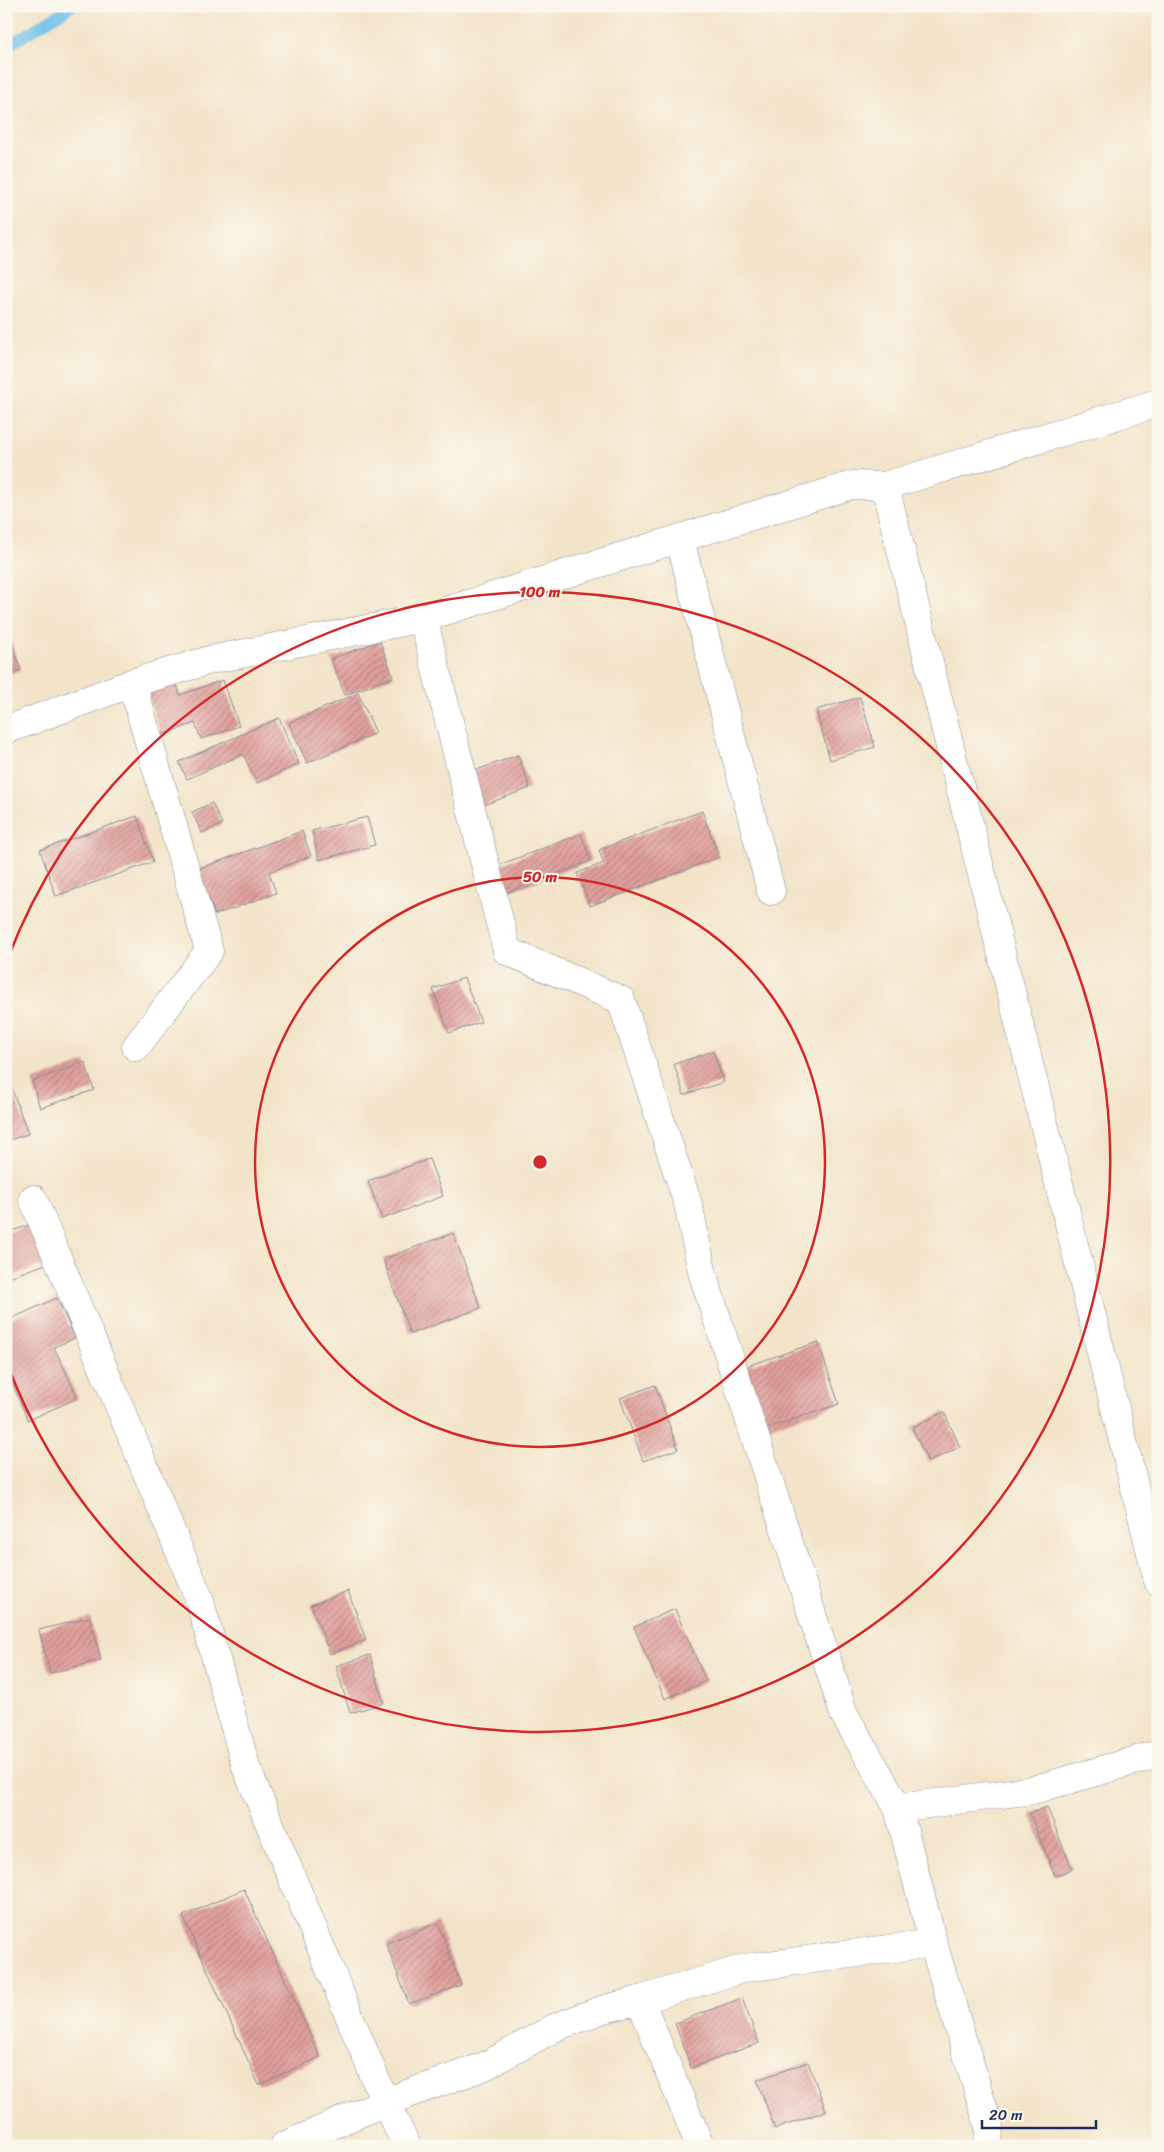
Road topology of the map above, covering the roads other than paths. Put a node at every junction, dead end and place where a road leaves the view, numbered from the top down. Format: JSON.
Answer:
{"nodes":[{"id":1,"x":1158,"y":402,"type":"edge"},
{"id":2,"x":885,"y":486,"type":"junction"},
{"id":3,"x":680,"y":540,"type":"junction"},
{"id":4,"x":423,"y":618,"type":"junction"},
{"id":5,"x":132,"y":683,"type":"junction"},
{"id":6,"x":6,"y":730,"type":"edge"},
{"id":7,"x":771,"y":891,"type":"dead end"},
{"id":8,"x":136,"y":1047,"type":"dead end"},
{"id":9,"x":33,"y":1199,"type":"dead end"},
{"id":10,"x":1158,"y":1581,"type":"edge"},
{"id":11,"x":1158,"y":1754,"type":"edge"},
{"id":12,"x":898,"y":1808,"type":"junction"},
{"id":13,"x":933,"y":1943,"type":"junction"},
{"id":14,"x":640,"y":2000,"type":"junction"},
{"id":15,"x":385,"y":2102,"type":"junction"},
{"id":16,"x":284,"y":2146,"type":"edge"},
{"id":17,"x":406,"y":2146,"type":"edge"},
{"id":18,"x":700,"y":2146,"type":"edge"},
{"id":19,"x":988,"y":2146,"type":"edge"}],
"edges":[{"from":1,"to":2,"type":"street"},
{"from":2,"to":3,"type":"street"},
{"from":2,"to":10,"type":"street"},
{"from":3,"to":4,"type":"street"},
{"from":3,"to":7,"type":"street"},
{"from":4,"to":5,"type":"street"},
{"from":4,"to":12,"type":"street"},
{"from":5,"to":6,"type":"street"},
{"from":5,"to":8,"type":"street"},
{"from":9,"to":15,"type":"street"},
{"from":11,"to":12,"type":"street"},
{"from":12,"to":13,"type":"street"},
{"from":13,"to":14,"type":"street"},
{"from":13,"to":19,"type":"street"},
{"from":14,"to":15,"type":"street"},
{"from":14,"to":18,"type":"street"},
{"from":15,"to":16,"type":"street"},
{"from":15,"to":17,"type":"street"}]}
